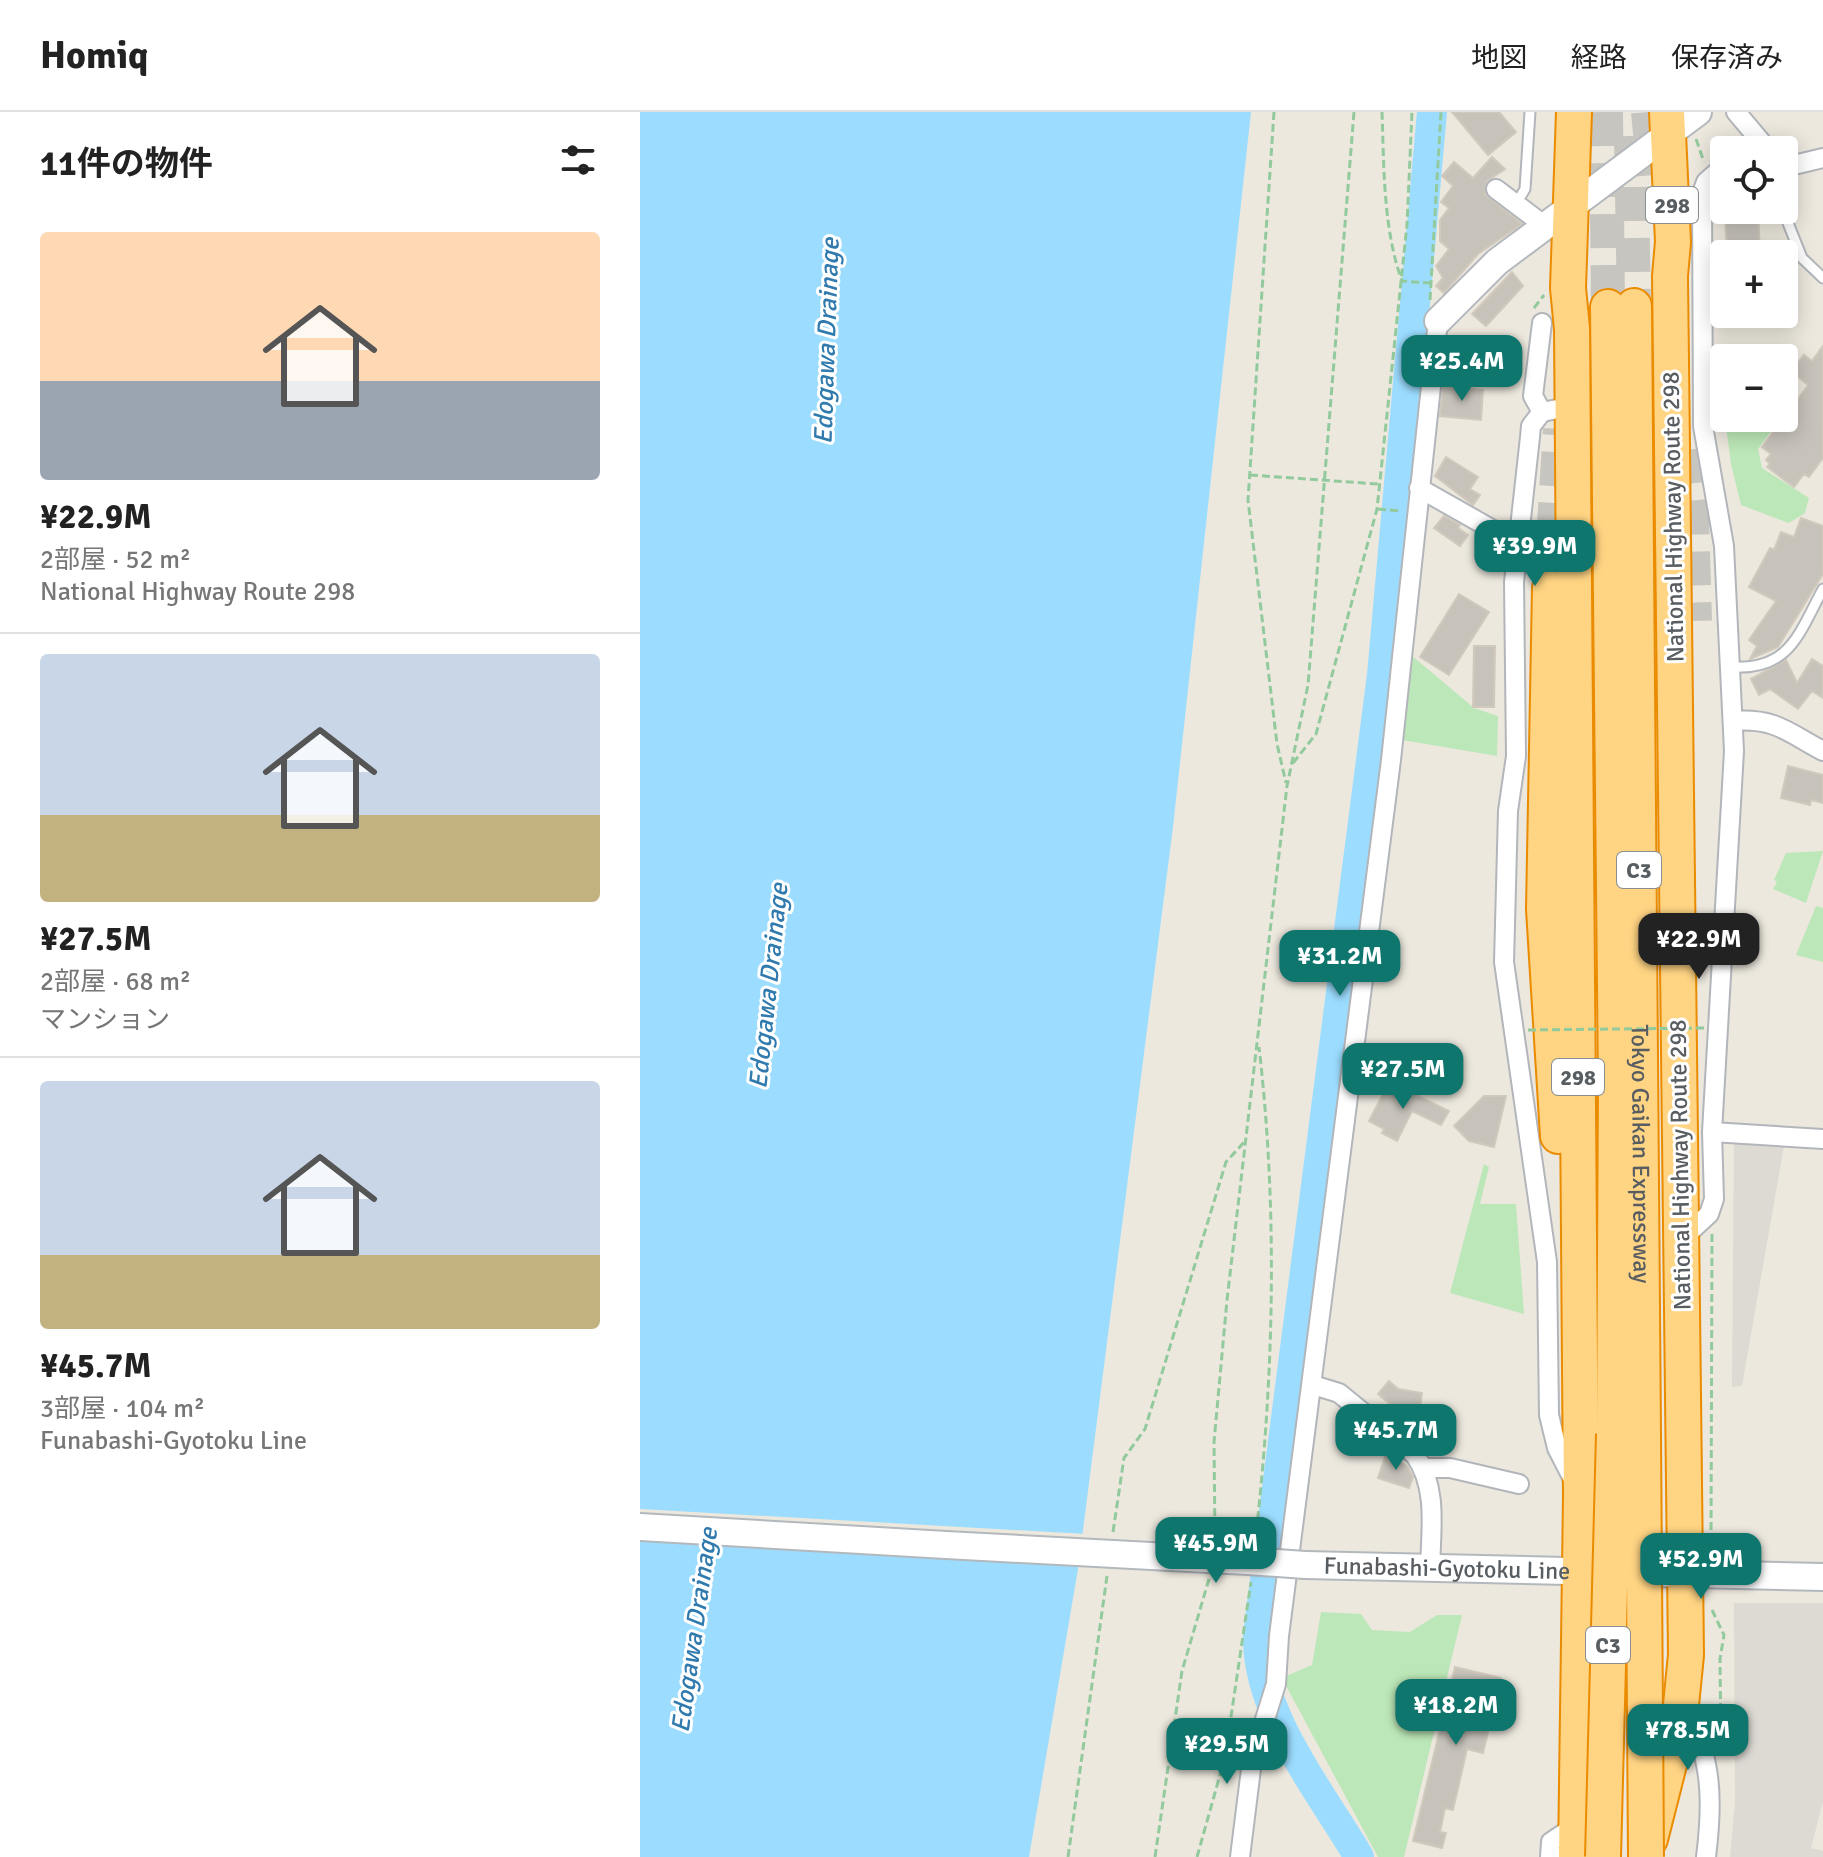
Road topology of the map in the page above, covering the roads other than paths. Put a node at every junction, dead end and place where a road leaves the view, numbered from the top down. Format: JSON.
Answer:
{"nodes":[{"id":1,"x":1530,"y":112,"type":"edge"},
{"id":2,"x":1574,"y":112,"type":"edge"},
{"id":3,"x":1588,"y":112,"type":"edge"},
{"id":4,"x":1736,"y":112,"type":"edge"},
{"id":5,"x":1679,"y":121,"type":"edge"},
{"id":6,"x":1752,"y":136,"type":"edge"},
{"id":7,"x":1823,"y":158,"type":"edge"},
{"id":8,"x":1798,"y":164,"type":"edge"},
{"id":9,"x":1710,"y":177,"type":"edge"},
{"id":10,"x":1496,"y":189,"type":"dead end"},
{"id":11,"x":1516,"y":204,"type":"junction"},
{"id":12,"x":1566,"y":210,"type":"junction"},
{"id":13,"x":1672,"y":221,"type":"junction"},
{"id":14,"x":1788,"y":224,"type":"edge"},
{"id":15,"x":1702,"y":240,"type":"junction"},
{"id":16,"x":1670,"y":276,"type":"junction"},
{"id":17,"x":1823,"y":278,"type":"edge"},
{"id":18,"x":1621,"y":306,"type":"tunnel mouth"},
{"id":19,"x":1438,"y":321,"type":"joint"},
{"id":20,"x":1557,"y":409,"type":"junction"},
{"id":21,"x":1419,"y":488,"type":"junction"},
{"id":22,"x":1519,"y":538,"type":"junction"},
{"id":23,"x":1550,"y":588,"type":"tunnel mouth"},
{"id":24,"x":1823,"y":589,"type":"edge"},
{"id":25,"x":1695,"y":621,"type":"tunnel mouth"},
{"id":26,"x":1729,"y":667,"type":"junction"},
{"id":27,"x":1733,"y":721,"type":"junction"},
{"id":28,"x":1823,"y":751,"type":"edge"},
{"id":29,"x":1712,"y":1132,"type":"junction"},
{"id":30,"x":1823,"y":1139,"type":"edge"},
{"id":31,"x":1679,"y":1148,"type":"junction"},
{"id":32,"x":1682,"y":1240,"type":"junction"},
{"id":33,"x":1580,"y":1311,"type":"junction"},
{"id":34,"x":1313,"y":1385,"type":"junction"},
{"id":35,"x":1628,"y":1434,"type":"junction"},
{"id":36,"x":1424,"y":1468,"type":"junction"},
{"id":37,"x":1519,"y":1484,"type":"dead end"},
{"id":38,"x":1581,"y":1496,"type":"junction"},
{"id":39,"x":640,"y":1527,"type":"edge"},
{"id":40,"x":1430,"y":1569,"type":"junction"},
{"id":41,"x":1581,"y":1574,"type":"junction"},
{"id":42,"x":1686,"y":1576,"type":"junction"},
{"id":43,"x":1823,"y":1577,"type":"edge"},
{"id":44,"x":1683,"y":1687,"type":"junction"},
{"id":45,"x":1577,"y":1840,"type":"edge"},
{"id":46,"x":1240,"y":1857,"type":"edge"},
{"id":47,"x":1550,"y":1857,"type":"edge"},
{"id":48,"x":1603,"y":1857,"type":"edge"},
{"id":49,"x":1646,"y":1857,"type":"edge"},
{"id":50,"x":1706,"y":1857,"type":"edge"}],
"edges":[{"from":1,"to":11,"type":"lane"},
{"from":2,"to":12,"type":"highway","number":"298"},
{"from":3,"to":12,"type":"highway","number":"298"},
{"from":4,"to":6,"type":"street"},
{"from":5,"to":12,"type":"main road"},
{"from":5,"to":13,"type":"highway","name":"National Highway Route 298","number":"298"},
{"from":5,"to":16,"type":"highway","name":"National Highway Route 298","number":"298"},
{"from":7,"to":8,"type":"street"},
{"from":9,"to":15,"type":"street"},
{"from":10,"to":11,"type":"street"},
{"from":11,"to":12,"type":"street"},
{"from":12,"to":19,"type":"main road"},
{"from":12,"to":20,"type":"highway","number":"298"},
{"from":13,"to":15,"type":"street"},
{"from":13,"to":16,"type":"highway","name":"National Highway Route 298","number":"298"},
{"from":14,"to":17,"type":"lane"},
{"from":15,"to":26,"type":"street"},
{"from":16,"to":31,"type":"highway","name":"National Highway Route 298","number":"298"},
{"from":18,"to":35,"type":"highway","name":"Tokyo Gaikan Expressway","number":"C3"},
{"from":19,"to":21,"type":"street"},
{"from":20,"to":22,"type":"street"},
{"from":20,"to":33,"type":"highway","number":"298"},
{"from":21,"to":22,"type":"street"},
{"from":21,"to":34,"type":"street"},
{"from":22,"to":38,"type":"street"},
{"from":23,"to":33,"type":"highway"},
{"from":24,"to":26,"type":"lane"},
{"from":25,"to":31,"type":"highway"},
{"from":26,"to":27,"type":"street"},
{"from":27,"to":28,"type":"street"},
{"from":27,"to":29,"type":"street"},
{"from":29,"to":30,"type":"street"},
{"from":29,"to":32,"type":"street"},
{"from":31,"to":32,"type":"highway","name":"National Highway Route 298","number":"298"},
{"from":32,"to":42,"type":"highway","name":"National Highway Route 298","number":"298"},
{"from":33,"to":38,"type":"highway","number":"298"},
{"from":34,"to":36,"type":"street"},
{"from":34,"to":46,"type":"street"},
{"from":35,"to":48,"type":"highway","name":"Tokyo Gaikan Expressway","number":"C3","bridge":true},
{"from":35,"to":49,"type":"highway","name":"Tokyo Gaikan Expressway","number":"C3","bridge":true},
{"from":36,"to":37,"type":"street"},
{"from":36,"to":40,"type":"street"},
{"from":38,"to":41,"type":"highway","number":"298"},
{"from":39,"to":40,"type":"main road","name":"Funabashi-Gyotoku Line","bridge":true},
{"from":40,"to":41,"type":"main road","name":"Funabashi-Gyotoku Line"},
{"from":41,"to":42,"type":"main road","name":"Funabashi-Gyotoku Line"},
{"from":41,"to":45,"type":"highway","number":"298"},
{"from":42,"to":43,"type":"main road","name":"Funabashi-Gyotoku Line"},
{"from":42,"to":44,"type":"highway","name":"National Highway Route 298","number":"298"},
{"from":44,"to":49,"type":"highway","name":"National Highway Route 298","number":"298"},
{"from":44,"to":50,"type":"street"},
{"from":45,"to":47,"type":"street"}]}
